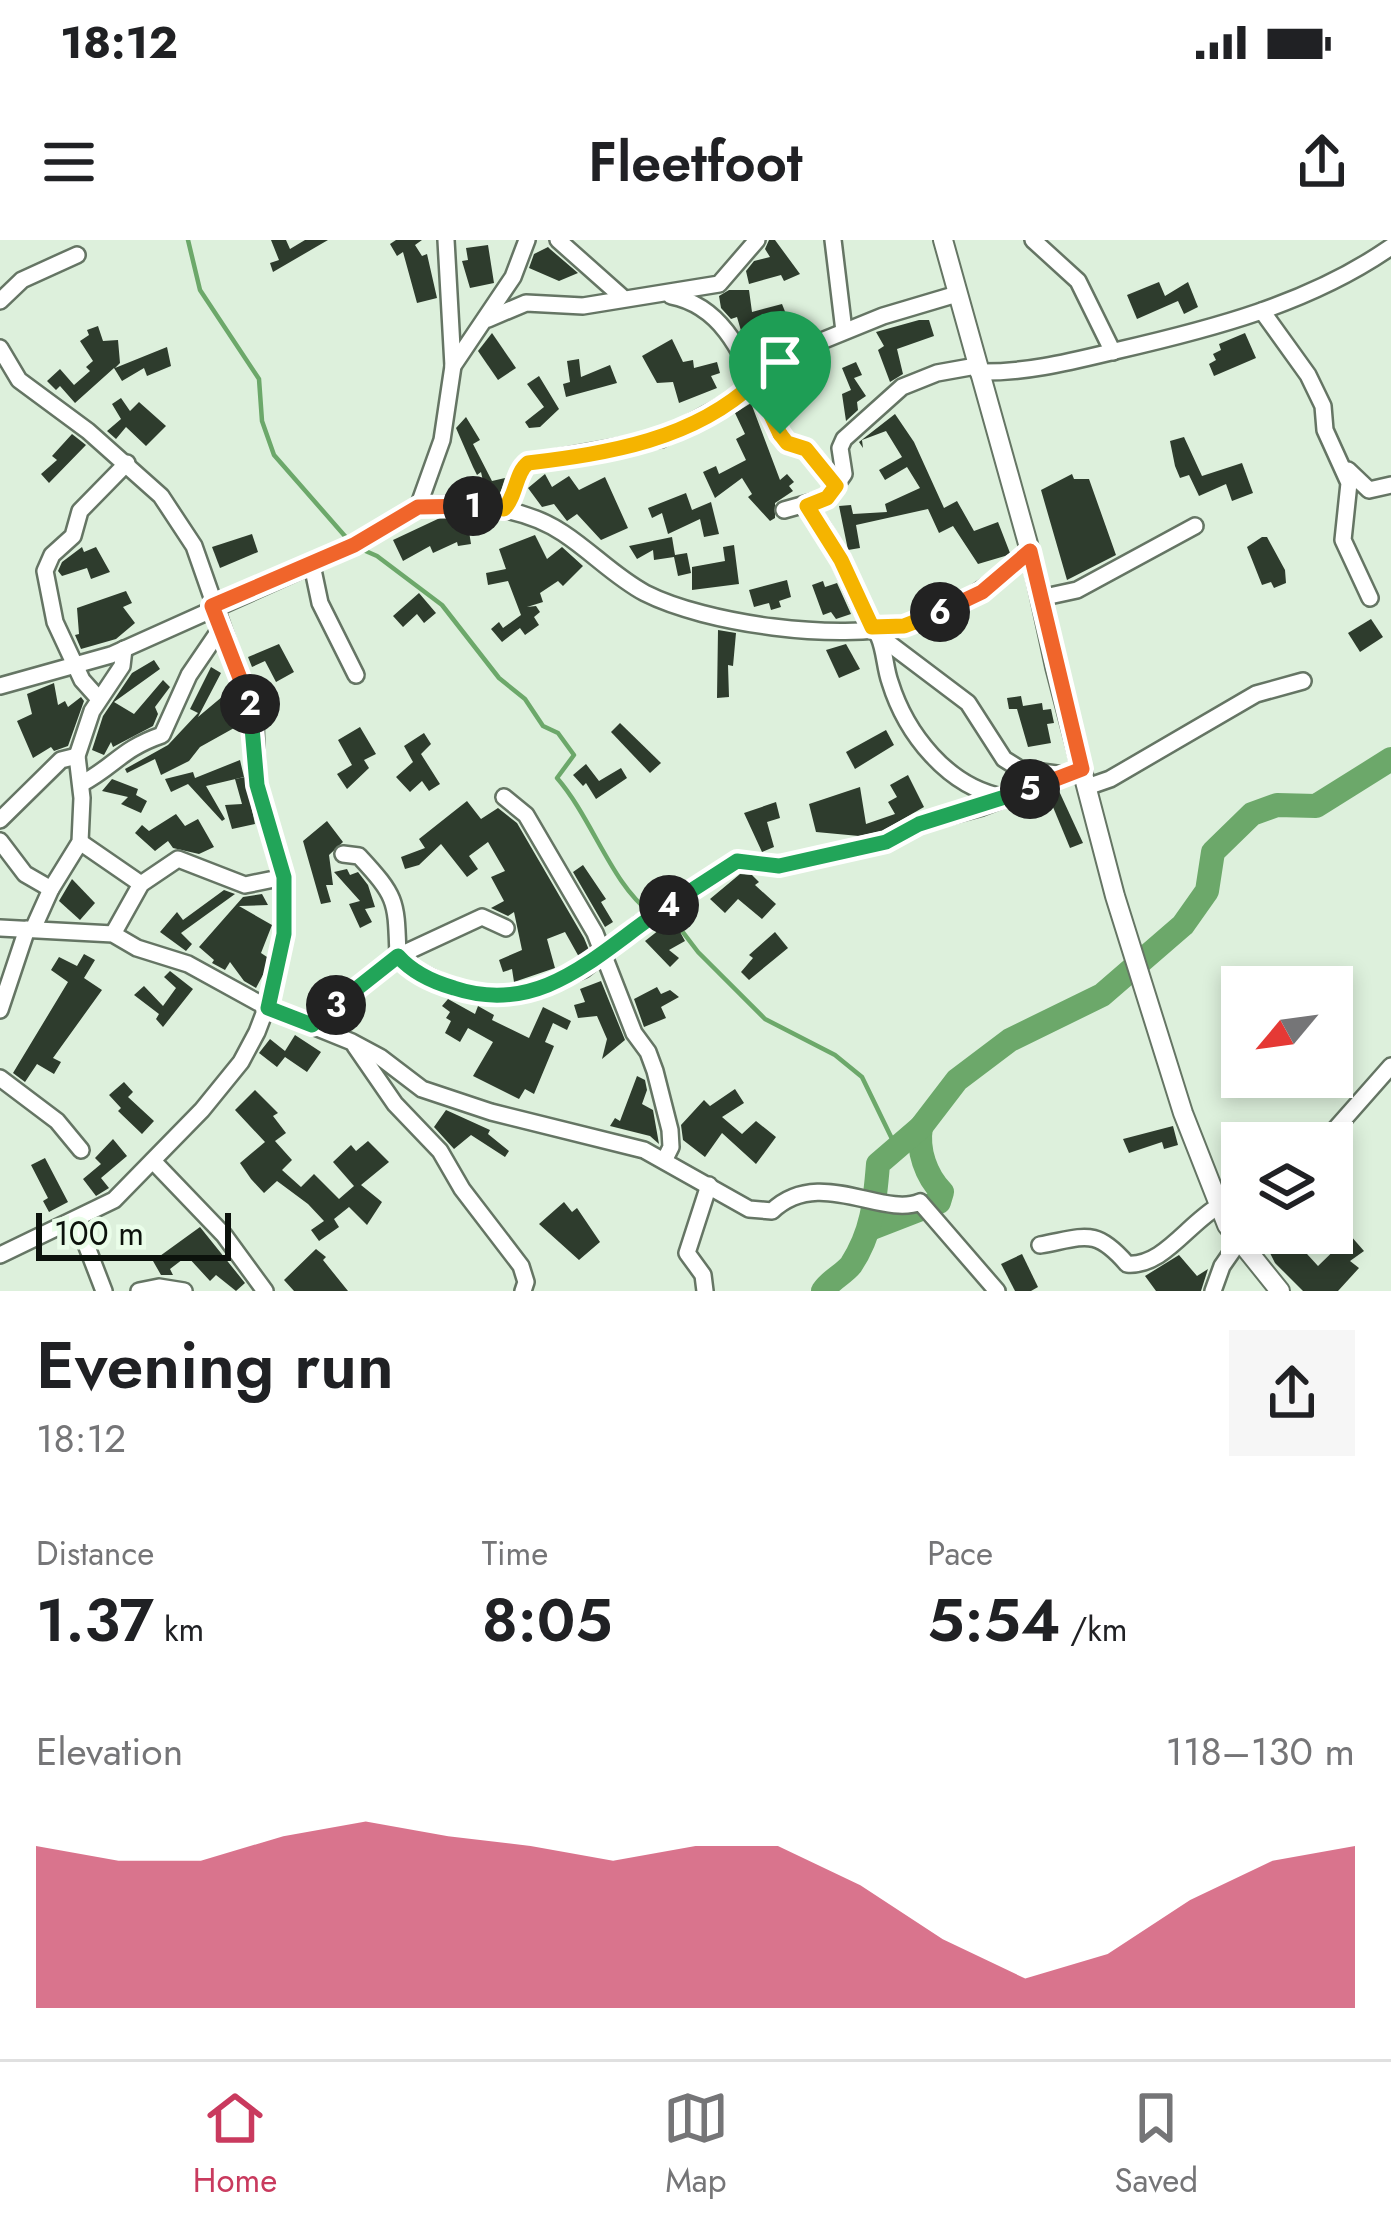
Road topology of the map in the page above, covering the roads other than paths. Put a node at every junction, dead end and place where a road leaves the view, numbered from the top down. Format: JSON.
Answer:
{"nodes":[{"id":1,"x":446,"y":240,"type":"edge"},
{"id":2,"x":527,"y":240,"type":"edge"},
{"id":3,"x":559,"y":240,"type":"edge"},
{"id":4,"x":757,"y":240,"type":"edge"},
{"id":5,"x":833,"y":240,"type":"edge"},
{"id":6,"x":943,"y":240,"type":"edge"},
{"id":7,"x":1033,"y":240,"type":"edge"},
{"id":8,"x":1391,"y":247,"type":"edge"},
{"id":9,"x":77,"y":255,"type":"dead end"},
{"id":10,"x":656,"y":292,"type":"junction"},
{"id":11,"x":957,"y":294,"type":"junction"},
{"id":12,"x":621,"y":296,"type":"junction"},
{"id":13,"x":0,"y":301,"type":"edge"},
{"id":14,"x":1262,"y":311,"type":"junction"},
{"id":15,"x":488,"y":319,"type":"junction"},
{"id":16,"x":844,"y":331,"type":"junction"},
{"id":17,"x":0,"y":348,"type":"edge"},
{"id":18,"x":1113,"y":352,"type":"junction"},
{"id":19,"x":453,"y":366,"type":"junction"},
{"id":20,"x":977,"y":369,"type":"junction"},
{"id":21,"x":755,"y":382,"type":"junction"},
{"id":22,"x":127,"y":463,"type":"junction"},
{"id":23,"x":1346,"y":468,"type":"junction"},
{"id":24,"x":1391,"y":485,"type":"edge"},
{"id":25,"x":836,"y":486,"type":"junction"},
{"id":26,"x":807,"y":506,"type":"junction"},
{"id":27,"x":418,"y":507,"type":"junction"},
{"id":28,"x":504,"y":509,"type":"junction"},
{"id":29,"x":784,"y":510,"type":"dead end"},
{"id":30,"x":1195,"y":526,"type":"dead end"},
{"id":31,"x":1030,"y":551,"type":"junction"},
{"id":32,"x":312,"y":565,"type":"junction"},
{"id":33,"x":1040,"y":598,"type":"junction"},
{"id":34,"x":1370,"y":598,"type":"dead end"},
{"id":35,"x":212,"y":606,"type":"junction"},
{"id":36,"x":221,"y":628,"type":"junction"},
{"id":37,"x":875,"y":631,"type":"junction"},
{"id":38,"x":124,"y":649,"type":"junction"},
{"id":39,"x":76,"y":666,"type":"junction"},
{"id":40,"x":356,"y":675,"type":"dead end"},
{"id":41,"x":1303,"y":681,"type":"dead end"},
{"id":42,"x":0,"y":686,"type":"edge"},
{"id":43,"x":99,"y":699,"type":"junction"},
{"id":44,"x":77,"y":756,"type":"junction"},
{"id":45,"x":1078,"y":777,"type":"junction"},
{"id":46,"x":80,"y":784,"type":"junction"},
{"id":47,"x":504,"y":796,"type":"dead end"},
{"id":48,"x":1006,"y":797,"type":"junction"},
{"id":49,"x":0,"y":820,"type":"edge"},
{"id":50,"x":0,"y":841,"type":"edge"},
{"id":51,"x":80,"y":842,"type":"junction"},
{"id":52,"x":343,"y":854,"type":"dead end"},
{"id":53,"x":284,"y":877,"type":"junction"},
{"id":54,"x":142,"y":884,"type":"junction"},
{"id":55,"x":51,"y":889,"type":"junction"},
{"id":56,"x":0,"y":928,"type":"edge"},
{"id":57,"x":506,"y":928,"type":"dead end"},
{"id":58,"x":30,"y":929,"type":"junction"},
{"id":59,"x":113,"y":934,"type":"junction"},
{"id":60,"x":603,"y":954,"type":"junction"},
{"id":61,"x":398,"y":956,"type":"junction"},
{"id":62,"x":268,"y":1008,"type":"junction"},
{"id":63,"x":0,"y":1010,"type":"edge"},
{"id":64,"x":312,"y":1025,"type":"junction"},
{"id":65,"x":352,"y":1042,"type":"junction"},
{"id":66,"x":1391,"y":1066,"type":"edge"},
{"id":67,"x":0,"y":1078,"type":"edge"},
{"id":68,"x":1342,"y":1122,"type":"edge"},
{"id":69,"x":81,"y":1150,"type":"dead end"},
{"id":70,"x":665,"y":1159,"type":"junction"},
{"id":71,"x":153,"y":1161,"type":"junction"},
{"id":72,"x":709,"y":1185,"type":"junction"},
{"id":73,"x":1217,"y":1207,"type":"junction"},
{"id":74,"x":1221,"y":1212,"type":"edge"},
{"id":75,"x":77,"y":1221,"type":"junction"},
{"id":76,"x":1040,"y":1245,"type":"dead end"},
{"id":77,"x":1232,"y":1254,"type":"edge"},
{"id":78,"x":1253,"y":1254,"type":"edge"},
{"id":79,"x":0,"y":1256,"type":"edge"},
{"id":80,"x":524,"y":1282,"type":"edge"},
{"id":81,"x":104,"y":1291,"type":"edge"},
{"id":82,"x":139,"y":1291,"type":"edge"},
{"id":83,"x":184,"y":1291,"type":"edge"},
{"id":84,"x":265,"y":1291,"type":"edge"},
{"id":85,"x":536,"y":1291,"type":"edge"},
{"id":86,"x":705,"y":1291,"type":"edge"},
{"id":87,"x":997,"y":1291,"type":"edge"},
{"id":88,"x":1213,"y":1291,"type":"edge"},
{"id":89,"x":1280,"y":1291,"type":"edge"}],
"edges":[{"from":1,"to":19,"type":"street"},
{"from":2,"to":15,"type":"street"},
{"from":3,"to":12,"type":"street"},
{"from":4,"to":10,"type":"street"},
{"from":5,"to":16,"type":"street"},
{"from":6,"to":11,"type":"street"},
{"from":7,"to":18,"type":"street"},
{"from":8,"to":14,"type":"street"},
{"from":9,"to":13,"type":"street"},
{"from":10,"to":12,"type":"street"},
{"from":10,"to":21,"type":"street"},
{"from":11,"to":16,"type":"street"},
{"from":11,"to":20,"type":"street"},
{"from":12,"to":15,"type":"street"},
{"from":14,"to":18,"type":"street"},
{"from":14,"to":23,"type":"street"},
{"from":15,"to":19,"type":"street"},
{"from":16,"to":21,"type":"street"},
{"from":17,"to":22,"type":"street"},
{"from":18,"to":20,"type":"street"},
{"from":19,"to":27,"type":"street"},
{"from":20,"to":25,"type":"street"},
{"from":20,"to":31,"type":"street"},
{"from":21,"to":25,"type":"street"},
{"from":21,"to":28,"type":"street"},
{"from":22,"to":35,"type":"street"},
{"from":22,"to":39,"type":"street"},
{"from":23,"to":24,"type":"street"},
{"from":23,"to":34,"type":"street"},
{"from":25,"to":26,"type":"street"},
{"from":26,"to":29,"type":"street"},
{"from":26,"to":37,"type":"street"},
{"from":27,"to":28,"type":"street"},
{"from":27,"to":32,"type":"street"},
{"from":28,"to":37,"type":"street"},
{"from":30,"to":33,"type":"street"},
{"from":31,"to":33,"type":"street"},
{"from":31,"to":37,"type":"street"},
{"from":32,"to":35,"type":"street"},
{"from":32,"to":40,"type":"street"},
{"from":33,"to":45,"type":"street"},
{"from":35,"to":36,"type":"street"},
{"from":35,"to":38,"type":"street"},
{"from":36,"to":46,"type":"street"},
{"from":36,"to":53,"type":"street"},
{"from":37,"to":45,"type":"street"},
{"from":37,"to":48,"type":"street"},
{"from":38,"to":39,"type":"street"},
{"from":38,"to":43,"type":"street"},
{"from":39,"to":42,"type":"street"},
{"from":39,"to":43,"type":"street"},
{"from":41,"to":45,"type":"street"},
{"from":43,"to":44,"type":"street"},
{"from":44,"to":46,"type":"street"},
{"from":44,"to":49,"type":"street"},
{"from":45,"to":48,"type":"street"},
{"from":45,"to":73,"type":"street"},
{"from":46,"to":51,"type":"street"},
{"from":47,"to":60,"type":"street"},
{"from":48,"to":60,"type":"street"},
{"from":50,"to":55,"type":"street"},
{"from":51,"to":54,"type":"street"},
{"from":51,"to":55,"type":"street"},
{"from":52,"to":61,"type":"street"},
{"from":53,"to":54,"type":"street"},
{"from":53,"to":62,"type":"street"},
{"from":54,"to":59,"type":"street"},
{"from":55,"to":58,"type":"street"},
{"from":56,"to":58,"type":"street"},
{"from":57,"to":61,"type":"street"},
{"from":58,"to":59,"type":"street"},
{"from":58,"to":63,"type":"street"},
{"from":59,"to":62,"type":"street"},
{"from":60,"to":61,"type":"street"},
{"from":60,"to":70,"type":"street"},
{"from":61,"to":64,"type":"street"},
{"from":62,"to":64,"type":"street"},
{"from":62,"to":71,"type":"street"},
{"from":64,"to":65,"type":"street"},
{"from":65,"to":70,"type":"street"},
{"from":65,"to":80,"type":"street"},
{"from":66,"to":68,"type":"street"},
{"from":67,"to":69,"type":"street"},
{"from":70,"to":72,"type":"street"},
{"from":71,"to":75,"type":"street"},
{"from":71,"to":84,"type":"street"},
{"from":72,"to":86,"type":"street"},
{"from":72,"to":87,"type":"street"},
{"from":73,"to":74,"type":"street"},
{"from":73,"to":76,"type":"street"},
{"from":75,"to":79,"type":"street"},
{"from":75,"to":81,"type":"street"},
{"from":77,"to":88,"type":"street"},
{"from":78,"to":89,"type":"street"},
{"from":80,"to":85,"type":"street"},
{"from":82,"to":83,"type":"street"}]}
